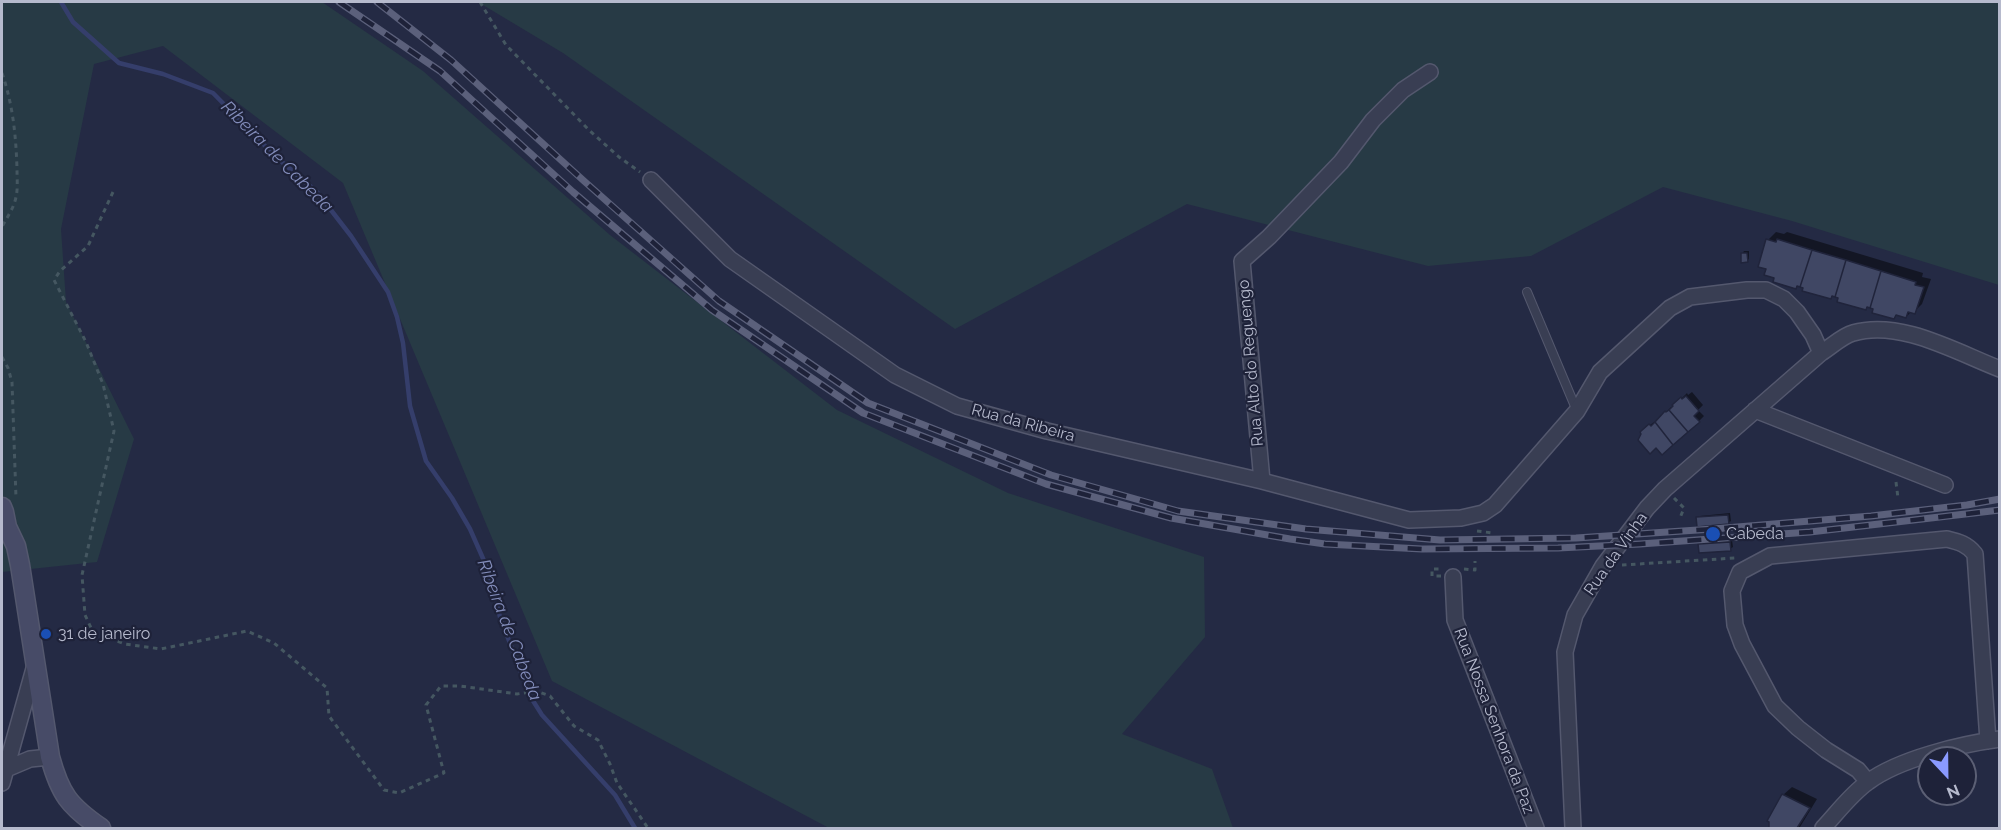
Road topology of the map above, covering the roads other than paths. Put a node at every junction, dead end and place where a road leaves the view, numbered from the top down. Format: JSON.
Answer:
{"nodes":[{"id":1,"x":1430,"y":72,"type":"dead end"},
{"id":2,"x":651,"y":180,"type":"road end"},
{"id":3,"x":1527,"y":292,"type":"dead end"},
{"id":4,"x":1821,"y":353,"type":"junction"},
{"id":5,"x":2000,"y":369,"type":"edge"},
{"id":6,"x":1755,"y":410,"type":"junction"},
{"id":7,"x":1577,"y":411,"type":"junction"},
{"id":8,"x":1262,"y":481,"type":"junction"},
{"id":9,"x":1946,"y":485,"type":"dead end"},
{"id":10,"x":9,"y":504,"type":"edge"},
{"id":11,"x":4,"y":525,"type":"edge"},
{"id":12,"x":1453,"y":577,"type":"dead end"},
{"id":13,"x":36,"y":663,"type":"junction"},
{"id":14,"x":1994,"y":740,"type":"edge"},
{"id":15,"x":50,"y":757,"type":"junction"},
{"id":16,"x":3,"y":776,"type":"edge"},
{"id":17,"x":1868,"y":782,"type":"junction"},
{"id":18,"x":101,"y":828,"type":"edge"},
{"id":19,"x":1536,"y":828,"type":"edge"},
{"id":20,"x":1573,"y":828,"type":"edge"},
{"id":21,"x":1823,"y":828,"type":"edge"}],
"edges":[{"from":1,"to":8,"type":"street","name":"Rua Alto do Reguengo"},
{"from":2,"to":8,"type":"street","name":"Rua da Ribeira"},
{"from":3,"to":7,"type":"lane"},
{"from":4,"to":5,"type":"street"},
{"from":4,"to":6,"type":"street","name":"Rua da Vinha"},
{"from":4,"to":7,"type":"street"},
{"from":6,"to":9,"type":"street"},
{"from":6,"to":20,"type":"street","name":"Rua da Vinha"},
{"from":7,"to":8,"type":"street","name":"Rua da Ribeira"},
{"from":10,"to":11,"type":"main road"},
{"from":11,"to":13,"type":"main road"},
{"from":12,"to":19,"type":"street","name":"Rua Nossa Senhora da Paz"},
{"from":13,"to":15,"type":"main road"},
{"from":13,"to":16,"type":"street"},
{"from":14,"to":17,"type":"street"},
{"from":14,"to":17,"type":"street"},
{"from":15,"to":16,"type":"street"},
{"from":15,"to":18,"type":"main road"},
{"from":17,"to":21,"type":"street"}]}
